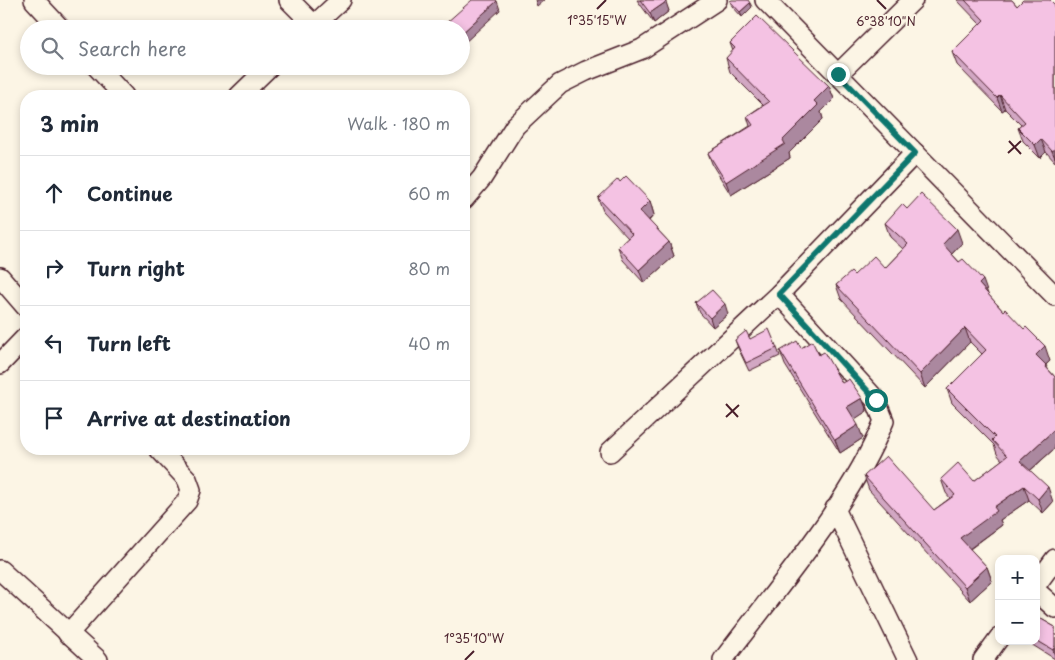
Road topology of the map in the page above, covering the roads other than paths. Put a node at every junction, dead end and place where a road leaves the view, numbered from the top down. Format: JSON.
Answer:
{"nodes":[{"id":1,"x":34,"y":0,"type":"edge"},
{"id":2,"x":289,"y":0,"type":"edge"},
{"id":3,"x":341,"y":0,"type":"edge"},
{"id":4,"x":717,"y":0,"type":"edge"},
{"id":5,"x":765,"y":0,"type":"edge"},
{"id":6,"x":913,"y":0,"type":"edge"},
{"id":7,"x":53,"y":20,"type":"edge"},
{"id":8,"x":306,"y":20,"type":"edge"},
{"id":9,"x":320,"y":20,"type":"edge"},
{"id":10,"x":838,"y":74,"type":"junction"},
{"id":11,"x":104,"y":75,"type":"edge"},
{"id":12,"x":261,"y":75,"type":"edge"},
{"id":13,"x":118,"y":90,"type":"edge"},
{"id":14,"x":245,"y":90,"type":"edge"},
{"id":15,"x":915,"y":153,"type":"junction"},
{"id":16,"x":470,"y":192,"type":"edge"},
{"id":17,"x":0,"y":277,"type":"edge"},
{"id":18,"x":779,"y":294,"type":"junction"},
{"id":19,"x":1055,"y":296,"type":"edge"},
{"id":20,"x":20,"y":300,"type":"edge"},
{"id":21,"x":20,"y":342,"type":"edge"},
{"id":22,"x":0,"y":364,"type":"edge"},
{"id":23,"x":610,"y":452,"type":"dead end"},
{"id":24,"x":165,"y":455,"type":"edge"},
{"id":25,"x":835,"y":509,"type":"junction"},
{"id":26,"x":1055,"y":559,"type":"edge"},
{"id":27,"x":0,"y":570,"type":"edge"},
{"id":28,"x":1040,"y":580,"type":"edge"},
{"id":29,"x":1040,"y":595,"type":"edge"},
{"id":30,"x":1055,"y":608,"type":"edge"},
{"id":31,"x":68,"y":634,"type":"junction"},
{"id":32,"x":995,"y":644,"type":"edge"},
{"id":33,"x":98,"y":660,"type":"edge"},
{"id":34,"x":722,"y":660,"type":"edge"},
{"id":35,"x":908,"y":660,"type":"edge"},
{"id":36,"x":983,"y":660,"type":"edge"}],
"edges":[{"from":1,"to":7,"type":"street"},
{"from":2,"to":8,"type":"street"},
{"from":3,"to":9,"type":"street"},
{"from":4,"to":16,"type":"street"},
{"from":5,"to":10,"type":"street"},
{"from":6,"to":10,"type":"street"},
{"from":10,"to":15,"type":"street"},
{"from":11,"to":13,"type":"street"},
{"from":12,"to":14,"type":"street"},
{"from":15,"to":18,"type":"street"},
{"from":15,"to":19,"type":"street"},
{"from":17,"to":20,"type":"street"},
{"from":18,"to":23,"type":"street"},
{"from":18,"to":25,"type":"street"},
{"from":21,"to":22,"type":"street"},
{"from":24,"to":31,"type":"street"},
{"from":25,"to":34,"type":"street"},
{"from":25,"to":35,"type":"street"},
{"from":26,"to":28,"type":"street"},
{"from":27,"to":31,"type":"street"},
{"from":29,"to":30,"type":"street"},
{"from":31,"to":33,"type":"street"},
{"from":32,"to":36,"type":"street"}]}
